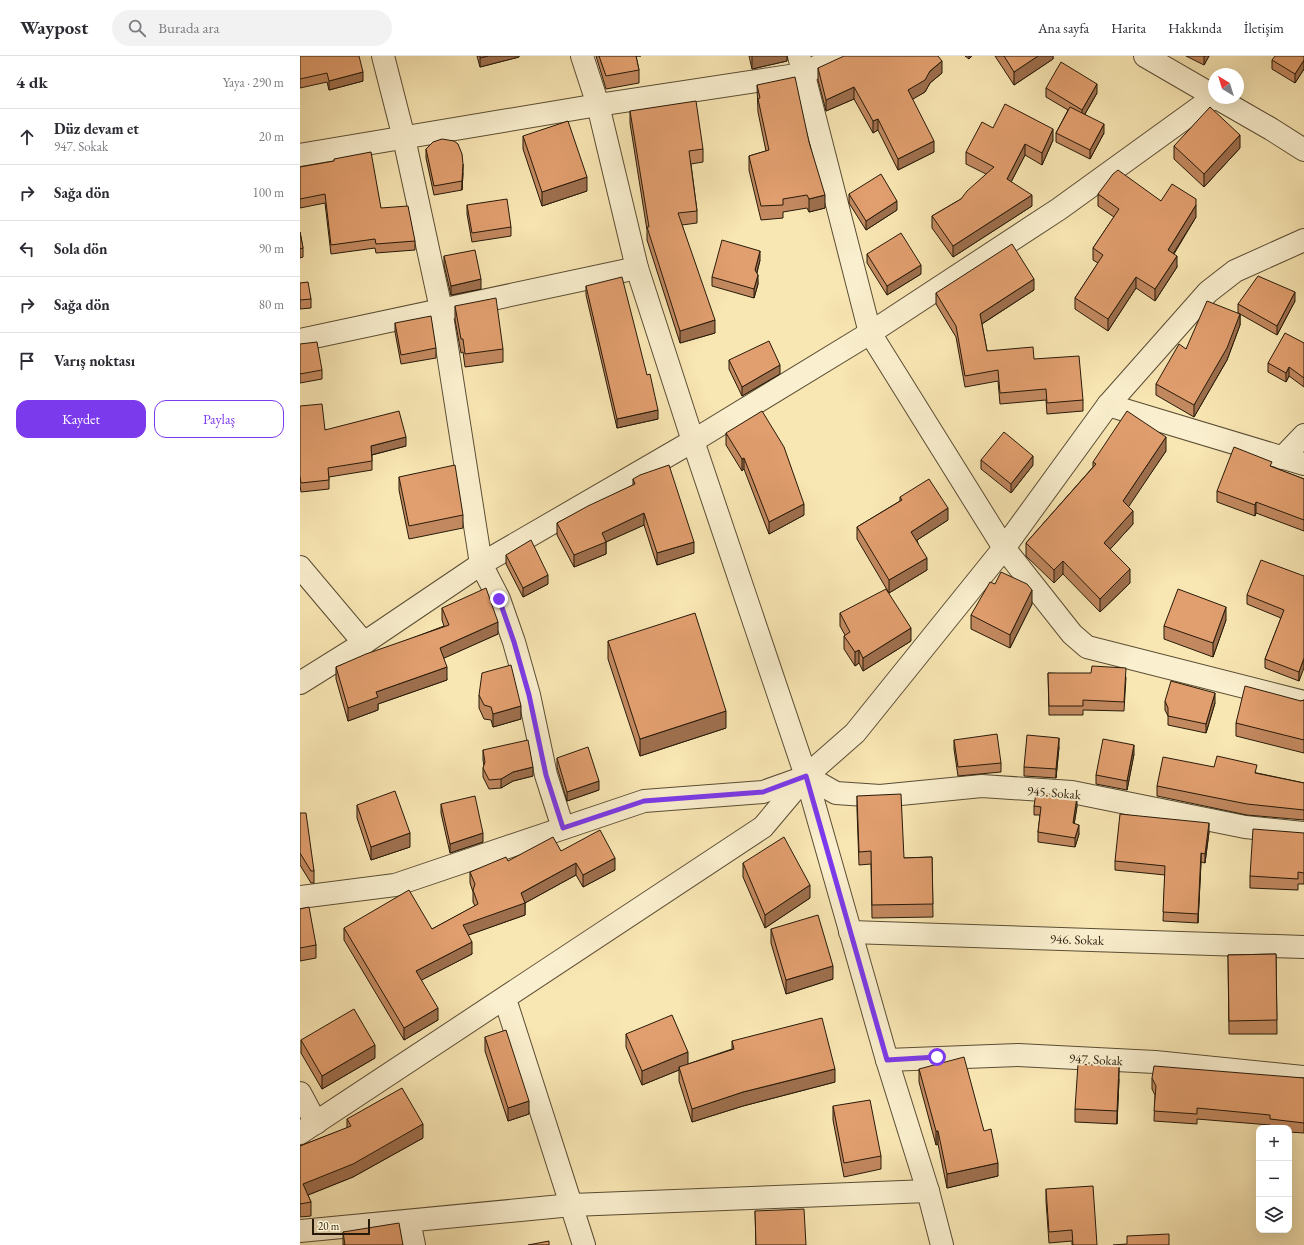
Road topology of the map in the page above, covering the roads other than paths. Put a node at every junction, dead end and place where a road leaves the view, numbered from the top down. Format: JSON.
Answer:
{"nodes":[{"id":1,"x":383,"y":56,"type":"edge"},
{"id":2,"x":582,"y":56,"type":"edge"},
{"id":3,"x":837,"y":56,"type":"edge"},
{"id":4,"x":1145,"y":56,"type":"edge"},
{"id":5,"x":801,"y":65,"type":"edge"},
{"id":6,"x":1208,"y":93,"type":"edge"},
{"id":7,"x":1208,"y":101,"type":"edge"},
{"id":8,"x":1227,"y":104,"type":"edge"},
{"id":9,"x":598,"y":105,"type":"junction"},
{"id":10,"x":404,"y":138,"type":"junction"},
{"id":11,"x":1304,"y":150,"type":"edge"},
{"id":12,"x":300,"y":155,"type":"edge"},
{"id":13,"x":1304,"y":240,"type":"edge"},
{"id":14,"x":637,"y":268,"type":"junction"},
{"id":15,"x":441,"y":309,"type":"junction"},
{"id":16,"x":870,"y":333,"type":"junction"},
{"id":17,"x":300,"y":340,"type":"edge"},
{"id":18,"x":1108,"y":404,"type":"junction"},
{"id":19,"x":1304,"y":435,"type":"edge"},
{"id":20,"x":692,"y":441,"type":"junction"},
{"id":21,"x":1282,"y":458,"type":"junction"},
{"id":22,"x":1304,"y":464,"type":"edge"},
{"id":23,"x":1004,"y":548,"type":"junction"},
{"id":24,"x":481,"y":564,"type":"junction"},
{"id":25,"x":300,"y":567,"type":"edge"},
{"id":26,"x":308,"y":588,"type":"edge"},
{"id":27,"x":364,"y":643,"type":"junction"},
{"id":28,"x":300,"y":683,"type":"edge"},
{"id":29,"x":1304,"y":702,"type":"edge"},
{"id":30,"x":806,"y":776,"type":"junction"},
{"id":31,"x":563,"y":828,"type":"junction"},
{"id":32,"x":1304,"y":833,"type":"edge"},
{"id":33,"x":300,"y":897,"type":"edge"},
{"id":34,"x":850,"y":932,"type":"junction"},
{"id":35,"x":1304,"y":947,"type":"edge"},
{"id":36,"x":505,"y":999,"type":"junction"},
{"id":37,"x":887,"y":1060,"type":"junction"},
{"id":38,"x":1304,"y":1077,"type":"edge"},
{"id":39,"x":300,"y":1093,"type":"edge"},
{"id":40,"x":308,"y":1128,"type":"edge"},
{"id":41,"x":928,"y":1191,"type":"junction"},
{"id":42,"x":572,"y":1205,"type":"junction"},
{"id":43,"x":409,"y":1221,"type":"junction"},
{"id":44,"x":300,"y":1231,"type":"edge"},
{"id":45,"x":414,"y":1245,"type":"edge"},
{"id":46,"x":584,"y":1245,"type":"edge"},
{"id":47,"x":942,"y":1245,"type":"edge"}],
"edges":[{"from":1,"to":10,"type":"street"},
{"from":2,"to":9,"type":"street"},
{"from":3,"to":5,"type":"street"},
{"from":4,"to":6,"type":"street"},
{"from":5,"to":9,"type":"street"},
{"from":5,"to":16,"type":"street"},
{"from":7,"to":16,"type":"street"},
{"from":8,"to":11,"type":"street"},
{"from":9,"to":10,"type":"street"},
{"from":9,"to":14,"type":"street"},
{"from":10,"to":12,"type":"street"},
{"from":10,"to":15,"type":"street"},
{"from":13,"to":18,"type":"street"},
{"from":14,"to":15,"type":"street"},
{"from":14,"to":20,"type":"street"},
{"from":15,"to":17,"type":"street"},
{"from":15,"to":24,"type":"street"},
{"from":16,"to":20,"type":"street"},
{"from":16,"to":23,"type":"street"},
{"from":18,"to":21,"type":"street"},
{"from":18,"to":23,"type":"street"},
{"from":19,"to":21,"type":"street"},
{"from":20,"to":24,"type":"street"},
{"from":20,"to":30,"type":"street"},
{"from":21,"to":22,"type":"street"},
{"from":23,"to":29,"type":"street"},
{"from":23,"to":30,"type":"street"},
{"from":24,"to":27,"type":"street"},
{"from":24,"to":31,"type":"street"},
{"from":25,"to":26,"type":"street"},
{"from":26,"to":27,"type":"street"},
{"from":27,"to":28,"type":"street"},
{"from":30,"to":31,"type":"street"},
{"from":30,"to":32,"type":"street","name":"945. Sokak"},
{"from":30,"to":34,"type":"street"},
{"from":30,"to":36,"type":"street"},
{"from":31,"to":33,"type":"street"},
{"from":34,"to":35,"type":"street","name":"946. Sokak"},
{"from":34,"to":37,"type":"street"},
{"from":36,"to":40,"type":"street"},
{"from":36,"to":42,"type":"street"},
{"from":37,"to":38,"type":"street","name":"947. Sokak"},
{"from":37,"to":41,"type":"street"},
{"from":39,"to":40,"type":"street"},
{"from":41,"to":42,"type":"street"},
{"from":41,"to":47,"type":"street"},
{"from":42,"to":43,"type":"street"},
{"from":42,"to":46,"type":"street"},
{"from":43,"to":44,"type":"street"},
{"from":43,"to":45,"type":"street"}]}
